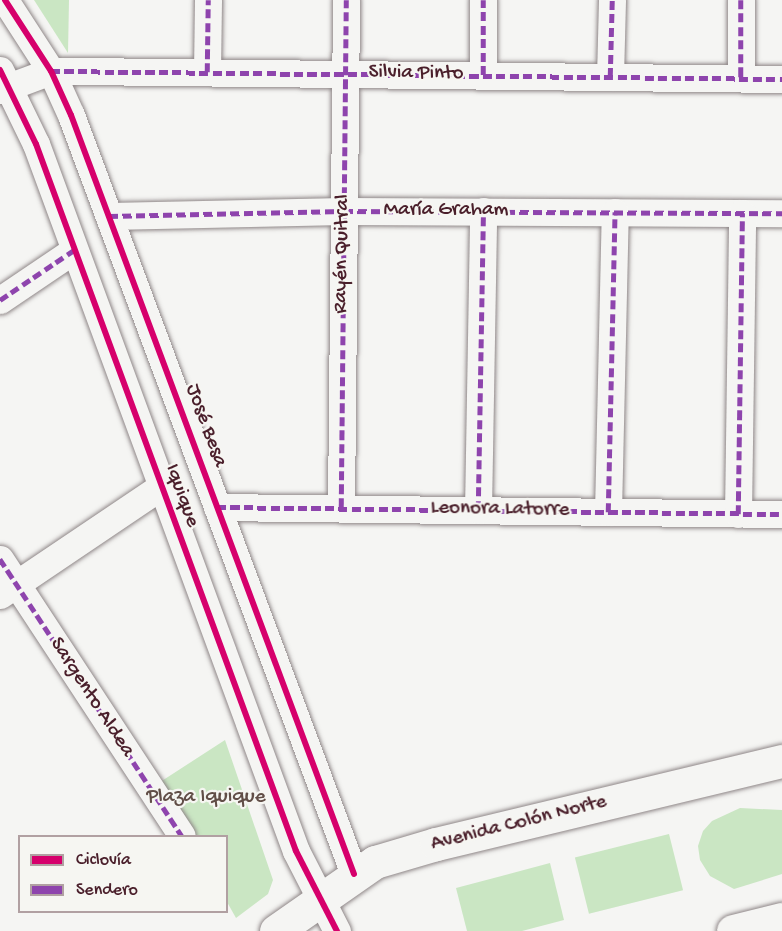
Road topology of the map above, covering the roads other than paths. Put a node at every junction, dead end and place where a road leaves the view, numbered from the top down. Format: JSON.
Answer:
{"nodes":[{"id":1,"x":5,"y":0,"type":"edge"},
{"id":2,"x":208,"y":0,"type":"edge"},
{"id":3,"x":346,"y":0,"type":"edge"},
{"id":4,"x":483,"y":0,"type":"edge"},
{"id":5,"x":612,"y":0,"type":"edge"},
{"id":6,"x":741,"y":0,"type":"edge"},
{"id":7,"x":51,"y":71,"type":"junction"},
{"id":8,"x":207,"y":72,"type":"junction"},
{"id":9,"x":345,"y":74,"type":"junction"},
{"id":10,"x":483,"y":75,"type":"junction"},
{"id":11,"x":610,"y":77,"type":"junction"},
{"id":12,"x":741,"y":78,"type":"junction"},
{"id":13,"x":782,"y":79,"type":"edge"},
{"id":14,"x":3,"y":81,"type":"edge"},
{"id":15,"x":344,"y":211,"type":"junction"},
{"id":16,"x":483,"y":211,"type":"junction"},
{"id":17,"x":615,"y":212,"type":"junction"},
{"id":18,"x":742,"y":213,"type":"junction"},
{"id":19,"x":782,"y":213,"type":"edge"},
{"id":20,"x":109,"y":216,"type":"junction"},
{"id":21,"x":74,"y":250,"type":"junction"},
{"id":22,"x":0,"y":300,"type":"edge"},
{"id":23,"x":160,"y":487,"type":"junction"},
{"id":24,"x":217,"y":507,"type":"junction"},
{"id":25,"x":341,"y":507,"type":"junction"},
{"id":26,"x":478,"y":510,"type":"junction"},
{"id":27,"x":608,"y":512,"type":"junction"},
{"id":28,"x":738,"y":514,"type":"junction"},
{"id":29,"x":782,"y":514,"type":"edge"},
{"id":30,"x":0,"y":559,"type":"edge"},
{"id":31,"x":8,"y":590,"type":"edge"},
{"id":32,"x":782,"y":761,"type":"edge"},
{"id":33,"x":181,"y":835,"type":"edge"},
{"id":34,"x":354,"y":874,"type":"junction"},
{"id":35,"x":319,"y":900,"type":"junction"},
{"id":36,"x":782,"y":919,"type":"edge"},
{"id":37,"x":276,"y":931,"type":"edge"},
{"id":38,"x":337,"y":931,"type":"edge"},
{"id":39,"x":733,"y":931,"type":"edge"}],
"edges":[{"from":1,"to":7,"type":"street","name":"José Besa"},
{"from":2,"to":8,"type":"street"},
{"from":3,"to":9,"type":"street","name":"Rayén Quitral"},
{"from":4,"to":10,"type":"street"},
{"from":5,"to":11,"type":"street"},
{"from":6,"to":12,"type":"street"},
{"from":7,"to":8,"type":"street","name":"Silvia Pinto"},
{"from":7,"to":14,"type":"street","name":"Silvia Pinto"},
{"from":7,"to":20,"type":"street","name":"José Besa"},
{"from":8,"to":9,"type":"street","name":"Silvia Pinto"},
{"from":9,"to":10,"type":"street","name":"Silvia Pinto"},
{"from":9,"to":15,"type":"street","name":"Rayén Quitral"},
{"from":10,"to":11,"type":"street","name":"Silvia Pinto"},
{"from":11,"to":12,"type":"street","name":"Silvia Pinto"},
{"from":12,"to":13,"type":"street","name":"Silvia Pinto"},
{"from":14,"to":21,"type":"street","name":"Iquique"},
{"from":15,"to":16,"type":"street","name":"María Graham"},
{"from":15,"to":20,"type":"street","name":"María Graham"},
{"from":15,"to":25,"type":"street","name":"Rayén Quitral"},
{"from":16,"to":17,"type":"street","name":"María Graham"},
{"from":16,"to":26,"type":"street"},
{"from":17,"to":18,"type":"street","name":"María Graham"},
{"from":17,"to":27,"type":"street"},
{"from":18,"to":19,"type":"street","name":"María Graham"},
{"from":18,"to":28,"type":"street"},
{"from":20,"to":24,"type":"street","name":"José Besa"},
{"from":21,"to":22,"type":"street"},
{"from":21,"to":23,"type":"street","name":"Iquique"},
{"from":23,"to":31,"type":"street"},
{"from":23,"to":35,"type":"street","name":"Iquique"},
{"from":24,"to":25,"type":"street","name":"Leonora Latorre"},
{"from":24,"to":34,"type":"street","name":"José Besa"},
{"from":25,"to":26,"type":"street","name":"Leonora Latorre"},
{"from":26,"to":27,"type":"street","name":"Leonora Latorre"},
{"from":27,"to":28,"type":"street","name":"Leonora Latorre"},
{"from":28,"to":29,"type":"street","name":"Leonora Latorre"},
{"from":30,"to":31,"type":"street","name":"Sargento Aldea"},
{"from":31,"to":33,"type":"street","name":"Sargento Aldea"},
{"from":32,"to":34,"type":"main road","name":"Avenida Colón Norte"},
{"from":34,"to":35,"type":"main road","name":"Avenida Colón Norte"},
{"from":35,"to":37,"type":"main road","name":"Avenida Colón Norte"},
{"from":35,"to":38,"type":"street","name":"Iquique"},
{"from":36,"to":39,"type":"main road"}]}
